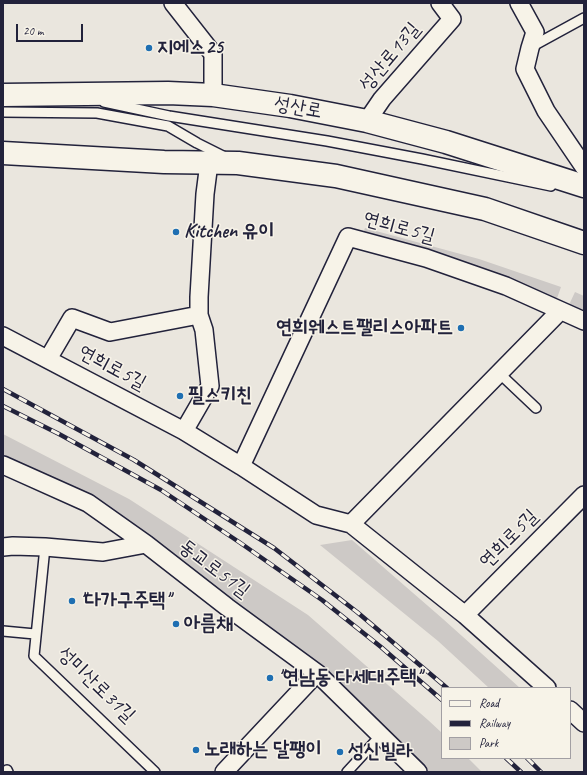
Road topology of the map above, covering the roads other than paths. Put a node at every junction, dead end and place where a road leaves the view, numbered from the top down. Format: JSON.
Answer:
{"nodes":[{"id":1,"x":173,"y":3,"type":"edge"},
{"id":2,"x":440,"y":3,"type":"edge"},
{"id":3,"x":520,"y":4,"type":"edge"},
{"id":4,"x":584,"y":18,"type":"edge"},
{"id":5,"x":530,"y":48,"type":"junction"},
{"id":6,"x":67,"y":94,"type":"junction"},
{"id":7,"x":3,"y":95,"type":"edge"},
{"id":8,"x":213,"y":95,"type":"junction"},
{"id":9,"x":3,"y":112,"type":"edge"},
{"id":10,"x":367,"y":121,"type":"junction"},
{"id":11,"x":3,"y":153,"type":"edge"},
{"id":12,"x":209,"y":163,"type":"junction"},
{"id":13,"x":238,"y":163,"type":"junction"},
{"id":14,"x":584,"y":167,"type":"edge"},
{"id":15,"x":584,"y":186,"type":"edge"},
{"id":16,"x":584,"y":192,"type":"edge"},
{"id":17,"x":584,"y":243,"type":"edge"},
{"id":18,"x":560,"y":311,"type":"junction"},
{"id":19,"x":199,"y":315,"type":"junction"},
{"id":20,"x":584,"y":321,"type":"edge"},
{"id":21,"x":3,"y":336,"type":"edge"},
{"id":22,"x":48,"y":359,"type":"junction"},
{"id":23,"x":499,"y":373,"type":"junction"},
{"id":24,"x":536,"y":408,"type":"dead end"},
{"id":25,"x":184,"y":431,"type":"junction"},
{"id":26,"x":3,"y":465,"type":"edge"},
{"id":27,"x":241,"y":466,"type":"junction"},
{"id":28,"x":584,"y":495,"type":"edge"},
{"id":29,"x":351,"y":524,"type":"junction"},
{"id":30,"x":146,"y":544,"type":"junction"},
{"id":31,"x":3,"y":547,"type":"edge"},
{"id":32,"x":44,"y":547,"type":"junction"},
{"id":33,"x":464,"y":615,"type":"junction"},
{"id":34,"x":3,"y":631,"type":"edge"},
{"id":35,"x":35,"y":634,"type":"junction"},
{"id":36,"x":317,"y":673,"type":"junction"},
{"id":37,"x":545,"y":687,"type":"edge"},
{"id":38,"x":571,"y":711,"type":"edge"},
{"id":39,"x":584,"y":722,"type":"edge"},
{"id":40,"x":381,"y":736,"type":"junction"},
{"id":41,"x":5,"y":772,"type":"edge"},
{"id":42,"x":8,"y":772,"type":"edge"},
{"id":43,"x":155,"y":772,"type":"edge"},
{"id":44,"x":224,"y":772,"type":"edge"},
{"id":45,"x":346,"y":772,"type":"edge"},
{"id":46,"x":418,"y":772,"type":"edge"}],
"edges":[{"from":1,"to":8,"type":"street"},
{"from":2,"to":10,"type":"street","name":"성산로13길"},
{"from":3,"to":5,"type":"street"},
{"from":4,"to":5,"type":"lane"},
{"from":5,"to":14,"type":"street"},
{"from":6,"to":7,"type":"main road","name":"성산로"},
{"from":6,"to":8,"type":"main road","name":"성산로"},
{"from":6,"to":16,"type":"lane"},
{"from":8,"to":10,"type":"main road","name":"성산로"},
{"from":9,"to":13,"type":"lane"},
{"from":10,"to":15,"type":"main road","name":"성산로"},
{"from":11,"to":12,"type":"main road"},
{"from":12,"to":13,"type":"main road"},
{"from":12,"to":19,"type":"street"},
{"from":13,"to":17,"type":"main road"},
{"from":18,"to":20,"type":"street","name":"연희로5길"},
{"from":18,"to":23,"type":"street"},
{"from":18,"to":27,"type":"street","name":"연희로5길"},
{"from":19,"to":22,"type":"street"},
{"from":19,"to":25,"type":"street"},
{"from":21,"to":22,"type":"street","name":"연희로5길"},
{"from":22,"to":25,"type":"street","name":"연희로5길"},
{"from":23,"to":24,"type":"lane"},
{"from":23,"to":29,"type":"street"},
{"from":25,"to":27,"type":"street","name":"연희로5길"},
{"from":26,"to":30,"type":"street","name":"동교로51길"},
{"from":27,"to":29,"type":"street","name":"연희로5길"},
{"from":28,"to":33,"type":"street","name":"연희로5길"},
{"from":29,"to":33,"type":"street","name":"연희로5길"},
{"from":30,"to":32,"type":"street"},
{"from":30,"to":36,"type":"street","name":"동교로51길"},
{"from":31,"to":32,"type":"street"},
{"from":32,"to":35,"type":"lane","name":"성미산로31길"},
{"from":33,"to":37,"type":"street","name":"연희로5길"},
{"from":34,"to":35,"type":"lane"},
{"from":35,"to":43,"type":"lane","name":"성미산로31길"},
{"from":36,"to":40,"type":"street","name":"동교로51길"},
{"from":36,"to":44,"type":"street"},
{"from":38,"to":39,"type":"street"},
{"from":40,"to":45,"type":"lane"},
{"from":40,"to":46,"type":"street","name":"동교로51길"},
{"from":41,"to":42,"type":"lane"}]}
